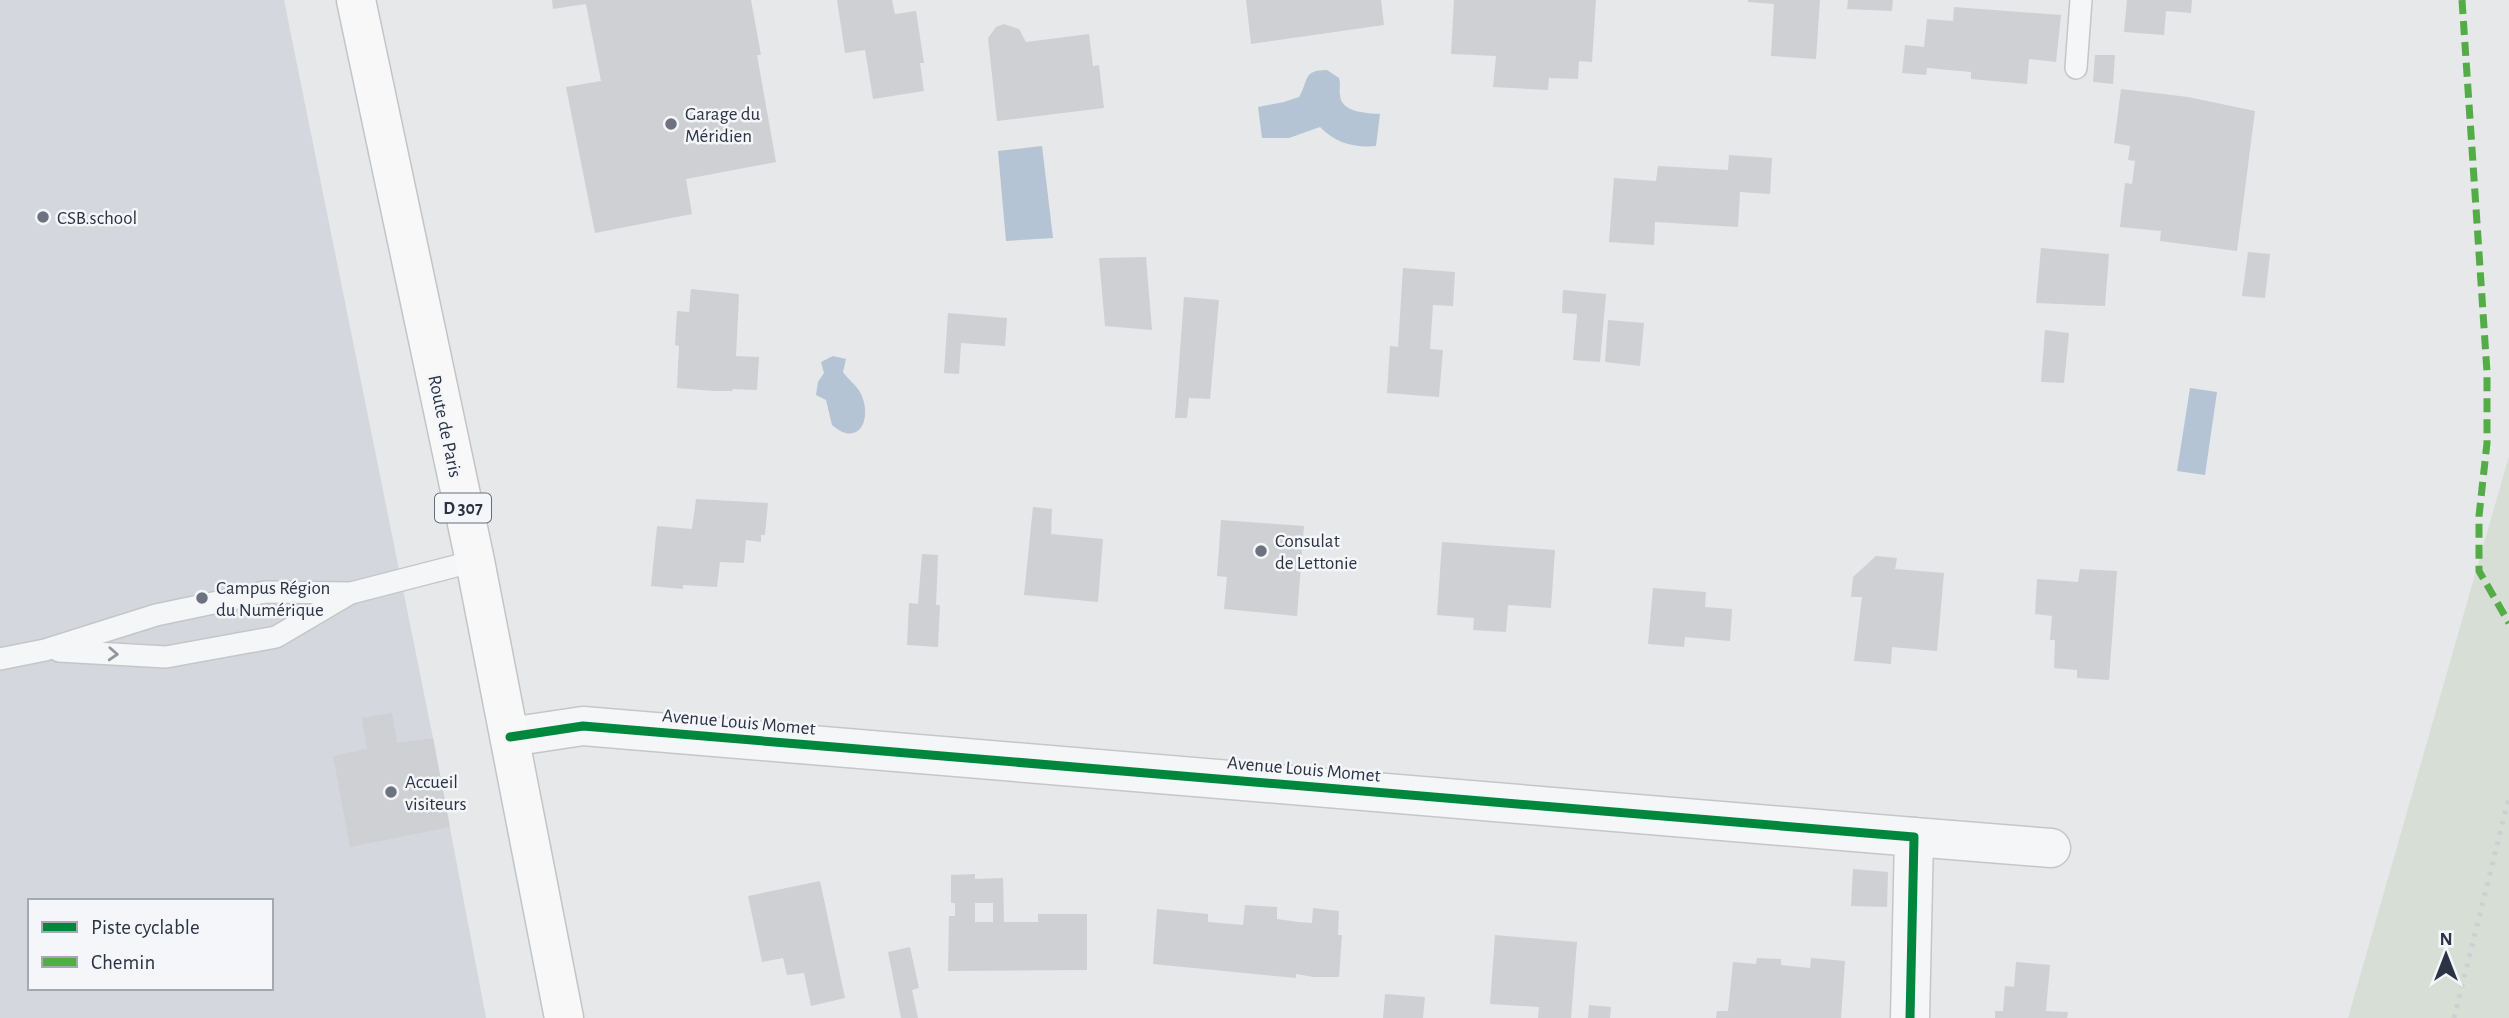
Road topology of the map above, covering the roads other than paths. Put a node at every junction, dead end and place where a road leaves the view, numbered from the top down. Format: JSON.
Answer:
{"nodes":[{"id":1,"x":356,"y":0,"type":"edge"},
{"id":2,"x":2081,"y":0,"type":"edge"},
{"id":3,"x":2076,"y":68,"type":"dead end"},
{"id":4,"x":475,"y":561,"type":"junction"},
{"id":5,"x":351,"y":593,"type":"junction"},
{"id":6,"x":45,"y":650,"type":"junction"},
{"id":7,"x":0,"y":659,"type":"edge"},
{"id":8,"x":510,"y":737,"type":"junction"},
{"id":9,"x":1914,"y":837,"type":"junction"},
{"id":10,"x":2051,"y":848,"type":"dead end"},
{"id":11,"x":564,"y":1018,"type":"edge"},
{"id":12,"x":1910,"y":1018,"type":"edge"}],
"edges":[{"from":1,"to":4,"type":"main road","name":"Route de Paris","number":"D 307"},
{"from":2,"to":3,"type":"lane"},
{"from":4,"to":5,"type":"lane"},
{"from":4,"to":8,"type":"main road","name":"Route de Paris","number":"D 307"},
{"from":5,"to":6,"type":"lane"},
{"from":6,"to":5,"type":"lane","one_way":true},
{"from":6,"to":7,"type":"lane"},
{"from":8,"to":9,"type":"street","name":"Avenue Louis Momet"},
{"from":8,"to":11,"type":"main road","name":"Route de Paris","number":"D 307"},
{"from":9,"to":10,"type":"street","name":"Avenue Louis Momet"},
{"from":9,"to":12,"type":"street"}]}
